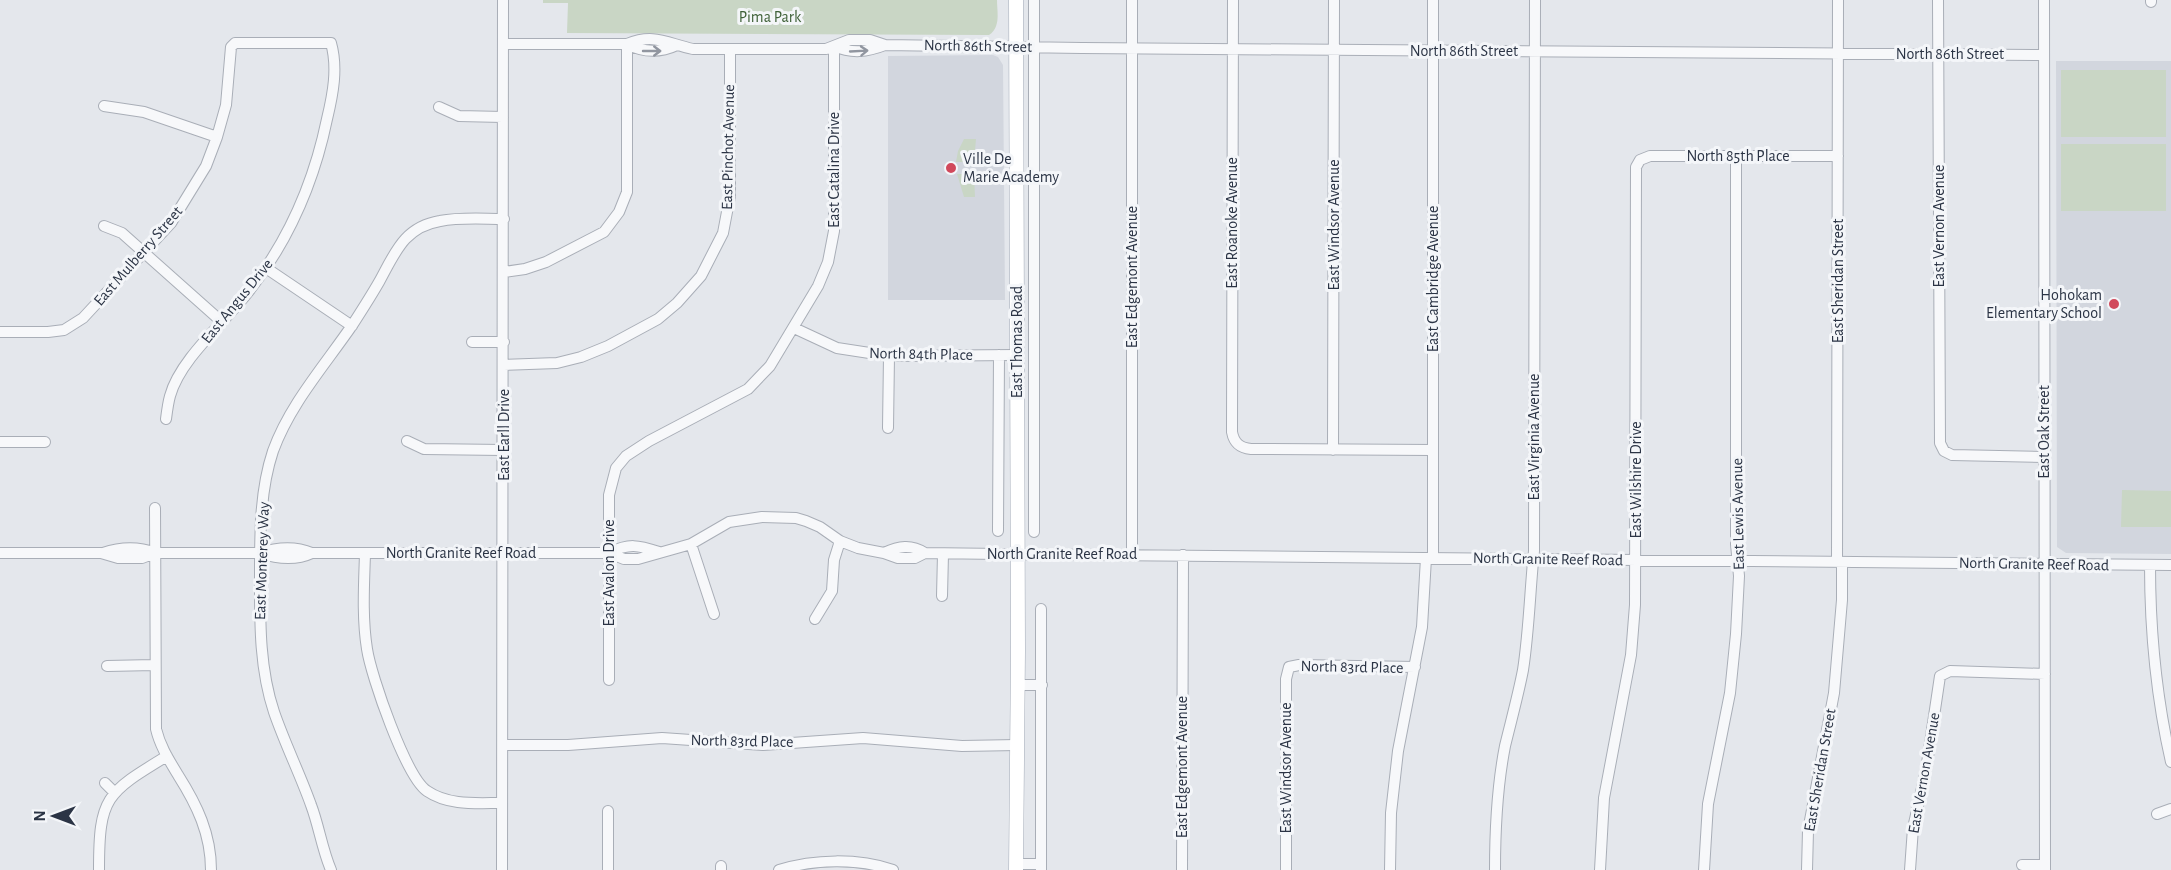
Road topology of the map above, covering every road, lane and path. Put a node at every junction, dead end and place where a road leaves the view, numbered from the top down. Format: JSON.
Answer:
{"nodes":[{"id":1,"x":503,"y":0,"type":"edge"},
{"id":2,"x":1016,"y":0,"type":"edge"},
{"id":3,"x":1034,"y":0,"type":"edge"},
{"id":4,"x":1132,"y":0,"type":"edge"},
{"id":5,"x":1233,"y":0,"type":"edge"},
{"id":6,"x":1334,"y":0,"type":"edge"},
{"id":7,"x":1433,"y":0,"type":"edge"},
{"id":8,"x":1534,"y":0,"type":"edge"},
{"id":9,"x":1838,"y":0,"type":"edge"},
{"id":10,"x":1938,"y":0,"type":"edge"},
{"id":11,"x":2044,"y":0,"type":"edge"},
{"id":12,"x":235,"y":43,"type":"joint"},
{"id":13,"x":504,"y":44,"type":"junction"},
{"id":14,"x":627,"y":44,"type":"junction"},
{"id":15,"x":834,"y":46,"type":"junction"},
{"id":16,"x":1016,"y":46,"type":"junction"},
{"id":17,"x":1034,"y":46,"type":"junction"},
{"id":18,"x":1132,"y":48,"type":"junction"},
{"id":19,"x":730,"y":49,"type":"junction"},
{"id":20,"x":1232,"y":49,"type":"junction"},
{"id":21,"x":1334,"y":50,"type":"junction"},
{"id":22,"x":1433,"y":51,"type":"junction"},
{"id":23,"x":1534,"y":51,"type":"junction"},
{"id":24,"x":1838,"y":54,"type":"junction"},
{"id":25,"x":1938,"y":54,"type":"junction"},
{"id":26,"x":2044,"y":55,"type":"junction"},
{"id":27,"x":104,"y":106,"type":"dead end"},
{"id":28,"x":439,"y":107,"type":"dead end"},
{"id":29,"x":503,"y":117,"type":"junction"},
{"id":30,"x":217,"y":137,"type":"junction"},
{"id":31,"x":1736,"y":156,"type":"junction"},
{"id":32,"x":1838,"y":156,"type":"junction"},
{"id":33,"x":1640,"y":160,"type":"joint"},
{"id":34,"x":504,"y":219,"type":"junction"},
{"id":35,"x":104,"y":226,"type":"dead end"},
{"id":36,"x":144,"y":252,"type":"junction"},
{"id":37,"x":266,"y":268,"type":"junction"},
{"id":38,"x":504,"y":272,"type":"junction"},
{"id":39,"x":222,"y":322,"type":"junction"},
{"id":40,"x":351,"y":326,"type":"junction"},
{"id":41,"x":794,"y":328,"type":"junction"},
{"id":42,"x":0,"y":332,"type":"edge"},
{"id":43,"x":472,"y":342,"type":"dead end"},
{"id":44,"x":504,"y":342,"type":"junction"},
{"id":45,"x":999,"y":355,"type":"junction"},
{"id":46,"x":1017,"y":355,"type":"junction"},
{"id":47,"x":889,"y":356,"type":"junction"},
{"id":48,"x":504,"y":365,"type":"junction"},
{"id":49,"x":166,"y":419,"type":"dead end"},
{"id":50,"x":888,"y":428,"type":"dead end"},
{"id":51,"x":407,"y":441,"type":"dead end"},
{"id":52,"x":0,"y":442,"type":"edge"},
{"id":53,"x":45,"y":442,"type":"dead end"},
{"id":54,"x":503,"y":450,"type":"junction"},
{"id":55,"x":1334,"y":450,"type":"junction"},
{"id":56,"x":1433,"y":450,"type":"junction"},
{"id":57,"x":2044,"y":457,"type":"junction"},
{"id":58,"x":616,"y":468,"type":"joint"},
{"id":59,"x":155,"y":508,"type":"dead end"},
{"id":60,"x":998,"y":531,"type":"dead end"},
{"id":61,"x":1034,"y":532,"type":"dead end"},
{"id":62,"x":840,"y":541,"type":"junction"},
{"id":63,"x":691,"y":544,"type":"junction"},
{"id":64,"x":0,"y":553,"type":"edge"},
{"id":65,"x":155,"y":553,"type":"junction"},
{"id":66,"x":260,"y":553,"type":"junction"},
{"id":67,"x":504,"y":553,"type":"junction"},
{"id":68,"x":609,"y":553,"type":"junction"},
{"id":69,"x":365,"y":554,"type":"junction"},
{"id":70,"x":943,"y":554,"type":"junction"},
{"id":71,"x":1017,"y":554,"type":"junction"},
{"id":72,"x":1132,"y":555,"type":"junction"},
{"id":73,"x":1183,"y":555,"type":"junction"},
{"id":74,"x":1430,"y":558,"type":"junction"},
{"id":75,"x":1533,"y":559,"type":"junction"},
{"id":76,"x":1636,"y":560,"type":"junction"},
{"id":77,"x":1738,"y":561,"type":"junction"},
{"id":78,"x":1840,"y":562,"type":"junction"},
{"id":79,"x":2045,"y":564,"type":"junction"},
{"id":80,"x":2151,"y":565,"type":"junction"},
{"id":81,"x":2171,"y":565,"type":"edge"},
{"id":82,"x":942,"y":596,"type":"dead end"},
{"id":83,"x":1041,"y":609,"type":"dead end"},
{"id":84,"x":714,"y":614,"type":"dead end"},
{"id":85,"x":815,"y":619,"type":"dead end"},
{"id":86,"x":154,"y":665,"type":"junction"},
{"id":87,"x":107,"y":666,"type":"dead end"},
{"id":88,"x":1289,"y":667,"type":"joint"},
{"id":89,"x":1415,"y":667,"type":"junction"},
{"id":90,"x":2045,"y":674,"type":"junction"},
{"id":91,"x":609,"y":680,"type":"dead end"},
{"id":92,"x":1017,"y":685,"type":"junction"},
{"id":93,"x":1042,"y":685,"type":"junction"},
{"id":94,"x":503,"y":745,"type":"junction"},
{"id":95,"x":1017,"y":745,"type":"junction"},
{"id":96,"x":167,"y":756,"type":"junction"},
{"id":97,"x":2171,"y":762,"type":"edge"},
{"id":98,"x":105,"y":783,"type":"dead end"},
{"id":99,"x":114,"y":792,"type":"junction"},
{"id":100,"x":502,"y":803,"type":"junction"},
{"id":101,"x":2171,"y":809,"type":"edge"},
{"id":102,"x":608,"y":811,"type":"dead end"},
{"id":103,"x":2157,"y":814,"type":"dead end"},
{"id":104,"x":2022,"y":865,"type":"dead end"},
{"id":105,"x":828,"y":866,"type":"edge"},
{"id":106,"x":1016,"y":867,"type":"edge"},
{"id":107,"x":1041,"y":867,"type":"edge"},
{"id":108,"x":2045,"y":867,"type":"edge"},
{"id":109,"x":99,"y":870,"type":"edge"},
{"id":110,"x":211,"y":870,"type":"edge"},
{"id":111,"x":331,"y":870,"type":"edge"},
{"id":112,"x":502,"y":870,"type":"edge"},
{"id":113,"x":608,"y":870,"type":"edge"},
{"id":114,"x":778,"y":870,"type":"edge"},
{"id":115,"x":893,"y":870,"type":"edge"},
{"id":116,"x":1182,"y":870,"type":"edge"},
{"id":117,"x":1286,"y":870,"type":"edge"},
{"id":118,"x":1390,"y":870,"type":"edge"},
{"id":119,"x":1495,"y":870,"type":"edge"},
{"id":120,"x":1600,"y":870,"type":"edge"},
{"id":121,"x":1704,"y":870,"type":"edge"},
{"id":122,"x":1808,"y":870,"type":"edge"},
{"id":123,"x":1910,"y":870,"type":"edge"}],
"edges":[{"from":1,"to":13,"type":"street","name":"East Earll Drive"},
{"from":2,"to":16,"type":"main road","name":"East Thomas Road"},
{"from":3,"to":17,"type":"street","name":"East Thomas Road"},
{"from":4,"to":18,"type":"street","name":"East Edgemont Avenue"},
{"from":5,"to":20,"type":"street","name":"East Roanoke Avenue"},
{"from":6,"to":21,"type":"street","name":"East Windsor Avenue"},
{"from":7,"to":22,"type":"street","name":"East Cambridge Avenue"},
{"from":8,"to":23,"type":"street","name":"East Virginia Avenue"},
{"from":9,"to":24,"type":"street","name":"East Sheridan Street"},
{"from":10,"to":25,"type":"street","name":"East Vernon Avenue"},
{"from":11,"to":26,"type":"street","name":"East Oak Street"},
{"from":12,"to":30,"type":"street","name":"East Mulberry Street"},
{"from":12,"to":37,"type":"street","name":"East Angus Drive"},
{"from":13,"to":14,"type":"street","name":"North 86th Street"},
{"from":13,"to":29,"type":"street","name":"East Earll Drive"},
{"from":14,"to":19,"type":"street","name":"North 86th Street"},
{"from":14,"to":38,"type":"street"},
{"from":15,"to":16,"type":"street","name":"North 86th Street"},
{"from":15,"to":19,"type":"street","name":"North 86th Street"},
{"from":15,"to":41,"type":"street","name":"East Catalina Drive"},
{"from":16,"to":17,"type":"street","name":"North 86th Street"},
{"from":16,"to":46,"type":"main road","name":"East Thomas Road"},
{"from":17,"to":18,"type":"street","name":"North 86th Street"},
{"from":17,"to":61,"type":"street","name":"East Thomas Road"},
{"from":18,"to":20,"type":"street","name":"North 86th Street"},
{"from":18,"to":72,"type":"street","name":"East Edgemont Avenue"},
{"from":19,"to":48,"type":"street","name":"East Pinchot Avenue"},
{"from":20,"to":21,"type":"street","name":"North 86th Street"},
{"from":20,"to":55,"type":"street","name":"East Roanoke Avenue"},
{"from":21,"to":22,"type":"street","name":"North 86th Street"},
{"from":21,"to":55,"type":"street","name":"East Windsor Avenue"},
{"from":22,"to":23,"type":"street","name":"North 86th Street"},
{"from":22,"to":56,"type":"street","name":"East Cambridge Avenue"},
{"from":23,"to":24,"type":"street","name":"North 86th Street"},
{"from":23,"to":75,"type":"street","name":"East Virginia Avenue"},
{"from":24,"to":25,"type":"street","name":"North 86th Street"},
{"from":24,"to":32,"type":"street","name":"East Sheridan Street"},
{"from":25,"to":26,"type":"street","name":"North 86th Street"},
{"from":25,"to":57,"type":"street","name":"East Vernon Avenue"},
{"from":26,"to":57,"type":"street","name":"East Oak Street"},
{"from":27,"to":30,"type":"street"},
{"from":28,"to":29,"type":"street"},
{"from":29,"to":34,"type":"street","name":"East Earll Drive"},
{"from":30,"to":36,"type":"street","name":"East Mulberry Street"},
{"from":31,"to":32,"type":"street","name":"North 85th Place"},
{"from":31,"to":33,"type":"street","name":"North 85th Place"},
{"from":31,"to":77,"type":"street","name":"East Lewis Avenue"},
{"from":32,"to":78,"type":"street","name":"East Sheridan Street"},
{"from":33,"to":76,"type":"street","name":"East Wilshire Drive"},
{"from":34,"to":38,"type":"street","name":"East Earll Drive"},
{"from":34,"to":40,"type":"street","name":"East Monterey Way"},
{"from":35,"to":36,"type":"street"},
{"from":36,"to":39,"type":"street"},
{"from":36,"to":42,"type":"street","name":"East Mulberry Street"},
{"from":37,"to":39,"type":"street","name":"East Angus Drive"},
{"from":37,"to":40,"type":"street"},
{"from":38,"to":44,"type":"street","name":"East Earll Drive"},
{"from":39,"to":49,"type":"street","name":"East Angus Drive"},
{"from":40,"to":66,"type":"street","name":"East Monterey Way"},
{"from":41,"to":47,"type":"street","name":"North 84th Place"},
{"from":41,"to":58,"type":"street","name":"East Catalina Drive"},
{"from":43,"to":44,"type":"street"},
{"from":44,"to":48,"type":"street","name":"East Earll Drive"},
{"from":45,"to":46,"type":"street","name":"North 84th Place"},
{"from":45,"to":47,"type":"street","name":"North 84th Place"},
{"from":45,"to":60,"type":"street","name":"East Thomas Road"},
{"from":46,"to":71,"type":"main road","name":"East Thomas Road"},
{"from":47,"to":50,"type":"street"},
{"from":48,"to":54,"type":"street","name":"East Earll Drive"},
{"from":51,"to":54,"type":"street"},
{"from":52,"to":53,"type":"street"},
{"from":54,"to":67,"type":"street","name":"East Earll Drive"},
{"from":55,"to":56,"type":"street"},
{"from":56,"to":74,"type":"street","name":"East Cambridge Avenue"},
{"from":57,"to":79,"type":"street","name":"East Oak Street"},
{"from":58,"to":68,"type":"street","name":"East Avalon Drive"},
{"from":59,"to":65,"type":"street"},
{"from":62,"to":63,"type":"street","name":"North Granite Reef Road"},
{"from":62,"to":70,"type":"street","name":"North Granite Reef Road"},
{"from":62,"to":85,"type":"street"},
{"from":63,"to":68,"type":"street","name":"North Granite Reef Road"},
{"from":63,"to":84,"type":"street"},
{"from":64,"to":65,"type":"street","name":"North Granite Reef Road"},
{"from":65,"to":66,"type":"street","name":"North Granite Reef Road"},
{"from":65,"to":86,"type":"street"},
{"from":66,"to":69,"type":"street","name":"North Granite Reef Road"},
{"from":66,"to":111,"type":"street","name":"East Monterey Way"},
{"from":67,"to":68,"type":"street","name":"North Granite Reef Road"},
{"from":67,"to":69,"type":"street","name":"North Granite Reef Road"},
{"from":67,"to":94,"type":"street","name":"East Earll Drive"},
{"from":68,"to":91,"type":"street","name":"East Avalon Drive"},
{"from":69,"to":100,"type":"street"},
{"from":70,"to":71,"type":"street","name":"North Granite Reef Road"},
{"from":70,"to":82,"type":"street"},
{"from":71,"to":72,"type":"street","name":"North Granite Reef Road"},
{"from":71,"to":92,"type":"main road","name":"East Thomas Road"},
{"from":72,"to":73,"type":"street","name":"North Granite Reef Road"},
{"from":73,"to":74,"type":"street","name":"North Granite Reef Road"},
{"from":73,"to":116,"type":"street","name":"East Edgemont Avenue"},
{"from":74,"to":75,"type":"street","name":"North Granite Reef Road"},
{"from":74,"to":89,"type":"street","name":"East Cambridge Avenue"},
{"from":75,"to":76,"type":"street","name":"North Granite Reef Road"},
{"from":75,"to":119,"type":"street","name":"East Virginia Avenue"},
{"from":76,"to":77,"type":"street","name":"North Granite Reef Road"},
{"from":76,"to":120,"type":"street","name":"East Wilshire Drive"},
{"from":77,"to":78,"type":"street","name":"North Granite Reef Road"},
{"from":77,"to":121,"type":"street","name":"East Lewis Avenue"},
{"from":78,"to":79,"type":"street","name":"North Granite Reef Road"},
{"from":78,"to":122,"type":"street","name":"East Sheridan Street"},
{"from":79,"to":80,"type":"street","name":"North Granite Reef Road"},
{"from":79,"to":90,"type":"street","name":"East Oak Street"},
{"from":80,"to":81,"type":"street","name":"North Granite Reef Road"},
{"from":80,"to":97,"type":"street"},
{"from":83,"to":93,"type":"street","name":"East Thomas Road"},
{"from":86,"to":87,"type":"street"},
{"from":86,"to":96,"type":"street"},
{"from":88,"to":89,"type":"street","name":"North 83rd Place"},
{"from":88,"to":117,"type":"street","name":"East Windsor Avenue"},
{"from":89,"to":118,"type":"street","name":"East Cambridge Avenue"},
{"from":90,"to":108,"type":"street","name":"East Oak Street"},
{"from":90,"to":123,"type":"street","name":"East Vernon Avenue"},
{"from":92,"to":93,"type":"street"},
{"from":92,"to":95,"type":"main road","name":"East Thomas Road"},
{"from":93,"to":107,"type":"street","name":"East Thomas Road"},
{"from":94,"to":95,"type":"street","name":"North 83rd Place"},
{"from":94,"to":100,"type":"street","name":"East Earll Drive"},
{"from":95,"to":106,"type":"main road","name":"East Thomas Road"},
{"from":96,"to":99,"type":"street"},
{"from":96,"to":110,"type":"street"},
{"from":98,"to":99,"type":"street"},
{"from":99,"to":109,"type":"street"},
{"from":100,"to":112,"type":"street","name":"East Earll Drive"},
{"from":101,"to":103,"type":"street"},
{"from":102,"to":113,"type":"street"},
{"from":104,"to":108,"type":"street","name":"East Oak Street"},
{"from":105,"to":114,"type":"street"},
{"from":105,"to":115,"type":"street"},
{"from":106,"to":107,"type":"street","name":"East Thomas Road"}]}
